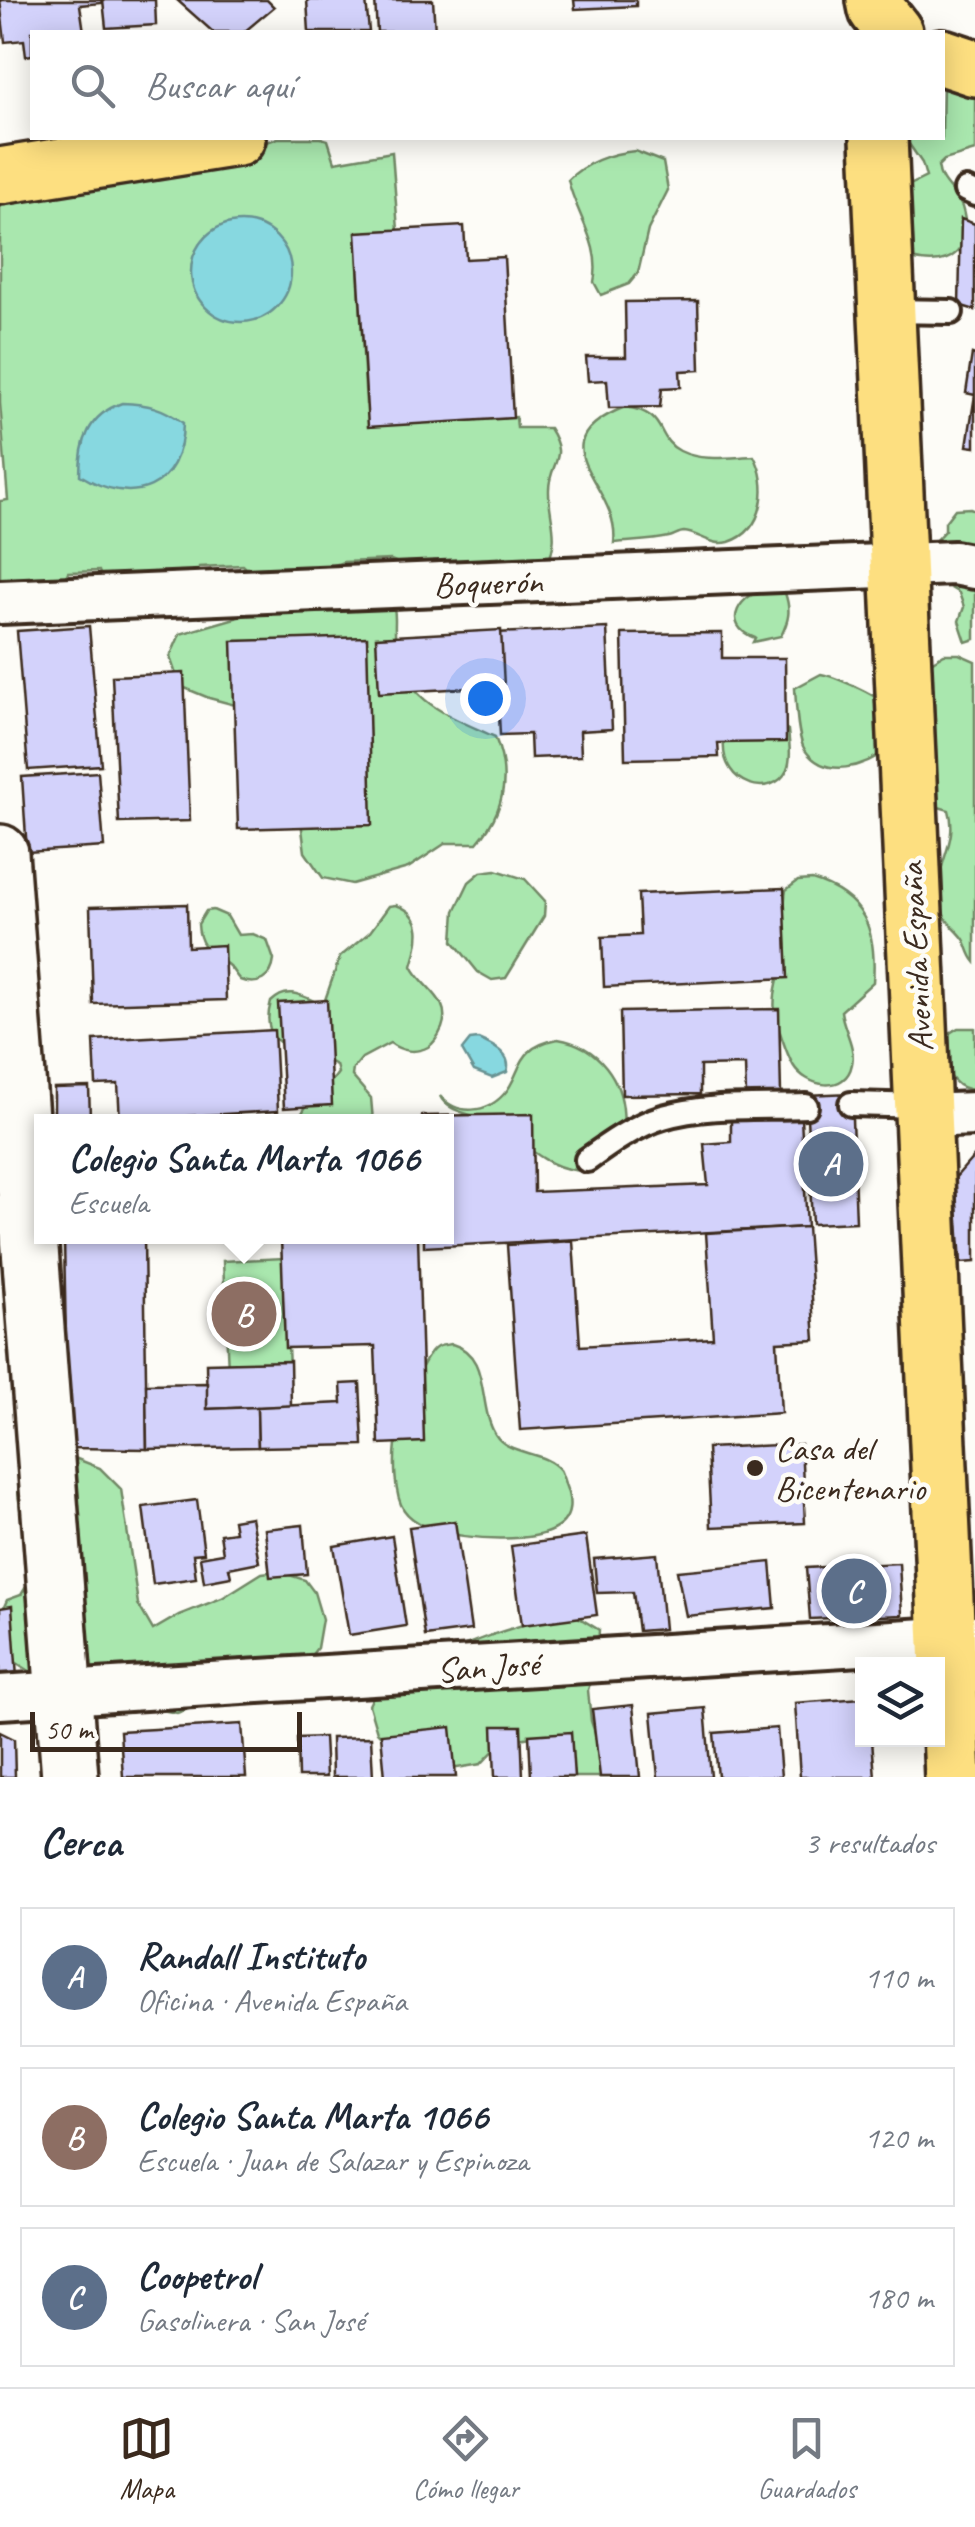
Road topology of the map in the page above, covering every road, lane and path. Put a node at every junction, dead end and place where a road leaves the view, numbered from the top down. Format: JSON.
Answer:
{"nodes":[{"id":1,"x":873,"y":0,"type":"edge"},
{"id":2,"x":875,"y":30,"type":"edge"},
{"id":3,"x":892,"y":30,"type":"edge"},
{"id":4,"x":945,"y":59,"type":"edge"},
{"id":5,"x":975,"y":68,"type":"edge"},
{"id":6,"x":225,"y":140,"type":"edge"},
{"id":7,"x":879,"y":140,"type":"edge"},
{"id":8,"x":0,"y":176,"type":"edge"},
{"id":9,"x":887,"y":311,"type":"junction"},
{"id":10,"x":951,"y":312,"type":"dead end"},
{"id":11,"x":913,"y":559,"type":"edge"},
{"id":12,"x":0,"y":602,"type":"edge"},
{"id":13,"x":0,"y":853,"type":"edge"},
{"id":14,"x":851,"y":1104,"type":"dead end"},
{"id":15,"x":806,"y":1106,"type":"dead end"},
{"id":16,"x":941,"y":1112,"type":"edge"},
{"id":17,"x":12,"y":1155,"type":"edge"},
{"id":18,"x":587,"y":1160,"type":"dead end"},
{"id":19,"x":961,"y":1638,"type":"edge"},
{"id":20,"x":63,"y":1694,"type":"junction"},
{"id":21,"x":0,"y":1697,"type":"edge"},
{"id":22,"x":70,"y":1777,"type":"edge"},
{"id":23,"x":953,"y":1777,"type":"edge"}],
"edges":[{"from":1,"to":2,"type":"main road"},
{"from":1,"to":3,"type":"main road"},
{"from":4,"to":5,"type":"main road"},
{"from":6,"to":8,"type":"main road"},
{"from":7,"to":9,"type":"main road","name":"Avenida España"},
{"from":9,"to":10,"type":"lane"},
{"from":9,"to":11,"type":"main road","name":"Avenida España"},
{"from":11,"to":12,"type":"street","name":"Boquerón"},
{"from":11,"to":16,"type":"main road","name":"Avenida España"},
{"from":13,"to":17,"type":"street"},
{"from":14,"to":16,"type":"lane"},
{"from":15,"to":18,"type":"lane"},
{"from":16,"to":19,"type":"main road","name":"Avenida España"},
{"from":17,"to":20,"type":"street"},
{"from":19,"to":20,"type":"street","name":"San José"},
{"from":19,"to":23,"type":"main road","name":"Avenida España"},
{"from":20,"to":21,"type":"street","name":"San José"},
{"from":20,"to":22,"type":"street"}]}
